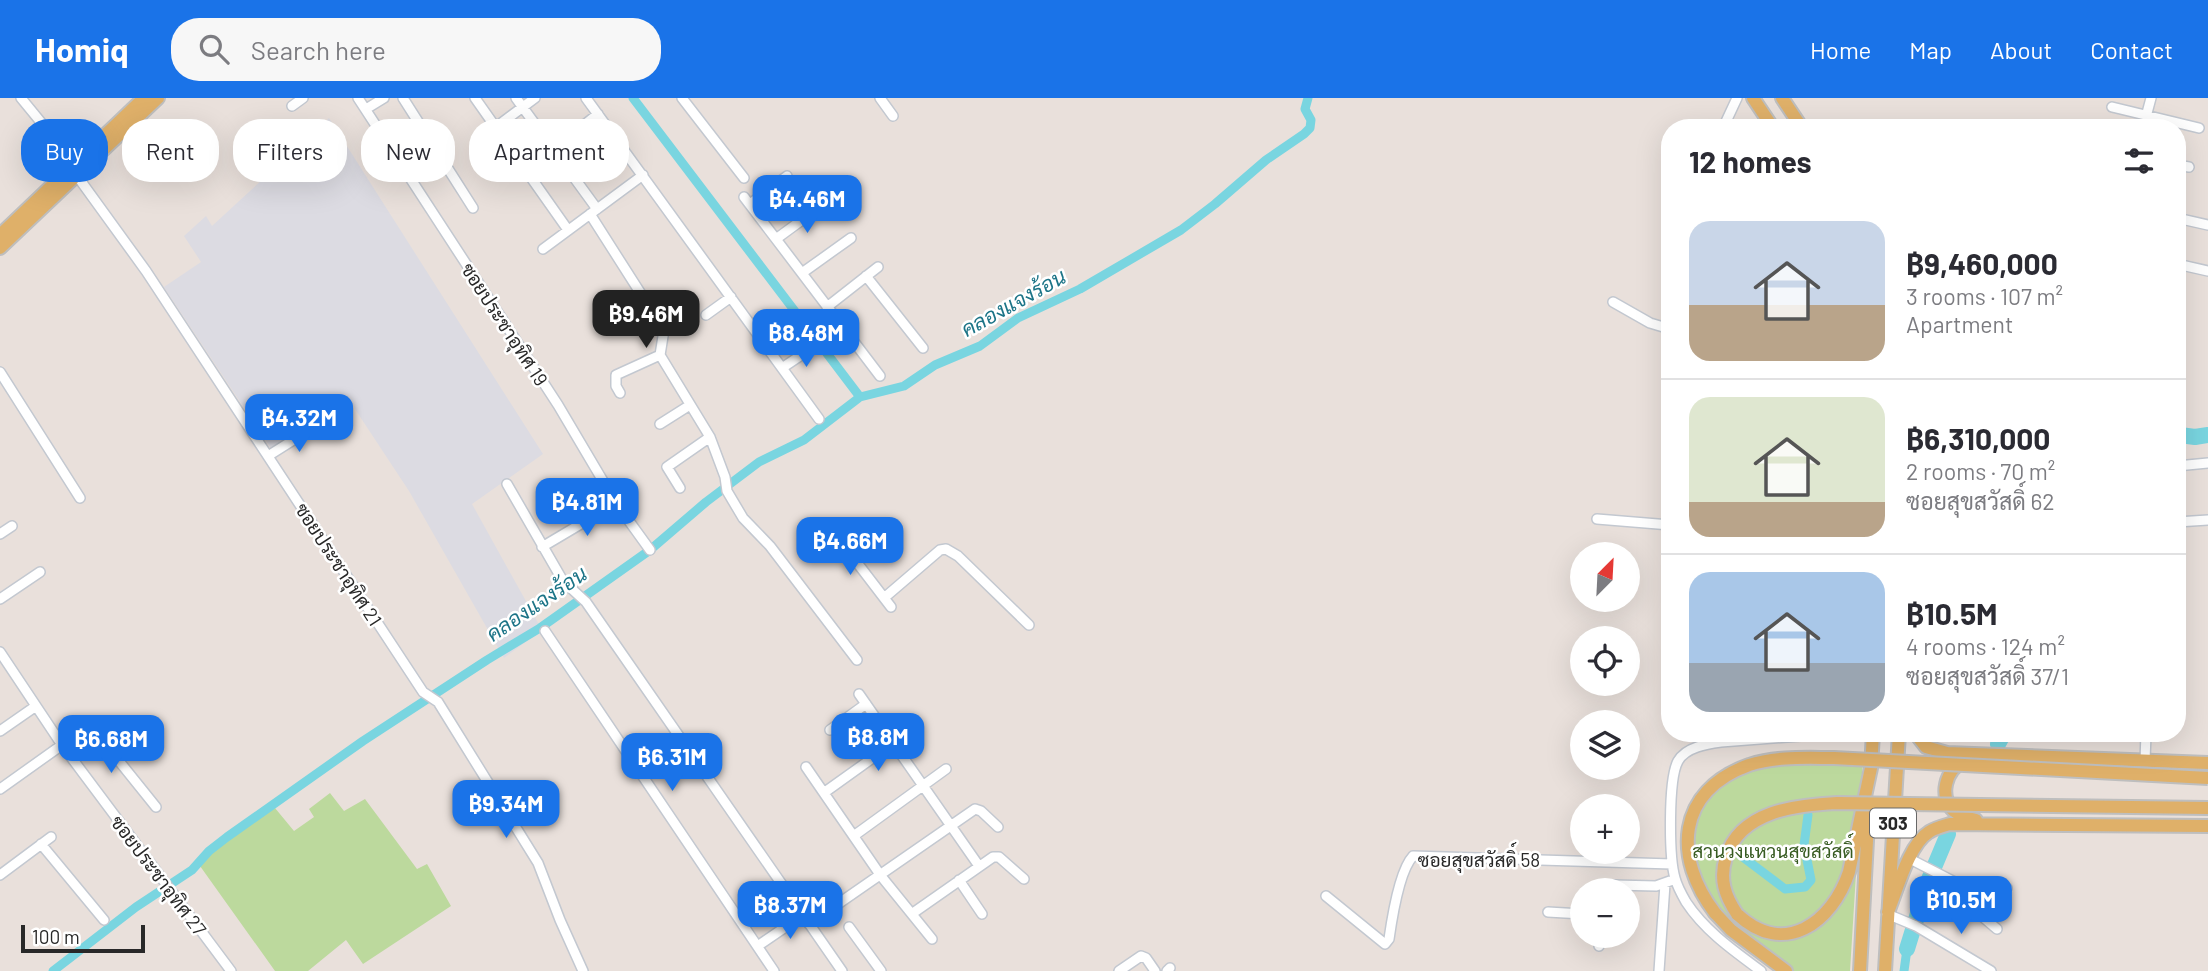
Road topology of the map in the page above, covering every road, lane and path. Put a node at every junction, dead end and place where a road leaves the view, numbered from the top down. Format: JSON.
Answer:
{"nodes":[{"id":1,"x":21,"y":98,"type":"edge"},
{"id":2,"x":144,"y":98,"type":"edge"},
{"id":3,"x":157,"y":98,"type":"edge"},
{"id":4,"x":303,"y":98,"type":"edge"},
{"id":5,"x":358,"y":98,"type":"edge"},
{"id":6,"x":384,"y":98,"type":"edge"},
{"id":7,"x":403,"y":98,"type":"edge"},
{"id":8,"x":475,"y":98,"type":"edge"},
{"id":9,"x":516,"y":98,"type":"edge"},
{"id":10,"x":535,"y":98,"type":"edge"},
{"id":11,"x":586,"y":98,"type":"edge"},
{"id":12,"x":682,"y":98,"type":"edge"},
{"id":13,"x":880,"y":98,"type":"edge"},
{"id":14,"x":1737,"y":98,"type":"edge"},
{"id":15,"x":1753,"y":98,"type":"edge"},
{"id":16,"x":1782,"y":98,"type":"edge"},
{"id":17,"x":2151,"y":98,"type":"edge"},
{"id":18,"x":292,"y":106,"type":"dead end"},
{"id":19,"x":523,"y":107,"type":"junction"},
{"id":20,"x":2112,"y":107,"type":"dead end"},
{"id":21,"x":366,"y":109,"type":"junction"},
{"id":22,"x":598,"y":114,"type":"junction"},
{"id":23,"x":2146,"y":115,"type":"junction"},
{"id":24,"x":893,"y":116,"type":"dead end"},
{"id":25,"x":37,"y":119,"type":"edge"},
{"id":26,"x":490,"y":119,"type":"edge"},
{"id":27,"x":507,"y":119,"type":"edge"},
{"id":28,"x":532,"y":119,"type":"edge"},
{"id":29,"x":592,"y":119,"type":"edge"},
{"id":30,"x":1727,"y":119,"type":"edge"},
{"id":31,"x":1767,"y":119,"type":"edge"},
{"id":32,"x":1796,"y":119,"type":"edge"},
{"id":33,"x":2145,"y":119,"type":"edge"},
{"id":34,"x":2162,"y":119,"type":"edge"},
{"id":35,"x":2186,"y":125,"type":"edge"},
{"id":36,"x":2199,"y":128,"type":"dead end"},
{"id":37,"x":108,"y":136,"type":"edge"},
{"id":38,"x":108,"y":141,"type":"edge"},
{"id":39,"x":2186,"y":166,"type":"edge"},
{"id":40,"x":2189,"y":167,"type":"dead end"},
{"id":41,"x":643,"y":175,"type":"junction"},
{"id":42,"x":787,"y":176,"type":"dead end"},
{"id":43,"x":744,"y":178,"type":"dead end"},
{"id":44,"x":61,"y":182,"type":"edge"},
{"id":45,"x":63,"y":182,"type":"edge"},
{"id":46,"x":83,"y":182,"type":"edge"},
{"id":47,"x":534,"y":182,"type":"edge"},
{"id":48,"x":575,"y":182,"type":"edge"},
{"id":49,"x":821,"y":206,"type":"dead end"},
{"id":50,"x":473,"y":208,"type":"dead end"},
{"id":51,"x":593,"y":211,"type":"junction"},
{"id":52,"x":2186,"y":220,"type":"edge"},
{"id":53,"x":2208,"y":225,"type":"edge"},
{"id":54,"x":568,"y":230,"type":"junction"},
{"id":55,"x":0,"y":235,"type":"edge"},
{"id":56,"x":851,"y":238,"type":"dead end"},
{"id":57,"x":776,"y":239,"type":"junction"},
{"id":58,"x":0,"y":248,"type":"edge"},
{"id":59,"x":543,"y":249,"type":"dead end"},
{"id":60,"x":2186,"y":266,"type":"edge"},
{"id":61,"x":878,"y":267,"type":"dead end"},
{"id":62,"x":2208,"y":271,"type":"edge"},
{"id":63,"x":802,"y":273,"type":"junction"},
{"id":64,"x":866,"y":276,"type":"junction"},
{"id":65,"x":731,"y":297,"type":"junction"},
{"id":66,"x":1612,"y":302,"type":"dead end"},
{"id":67,"x":827,"y":307,"type":"junction"},
{"id":68,"x":706,"y":315,"type":"dead end"},
{"id":69,"x":1661,"y":326,"type":"edge"},
{"id":70,"x":843,"y":327,"type":"junction"},
{"id":71,"x":923,"y":348,"type":"dead end"},
{"id":72,"x":660,"y":355,"type":"junction"},
{"id":73,"x":782,"y":368,"type":"junction"},
{"id":74,"x":0,"y":372,"type":"edge"},
{"id":75,"x":880,"y":376,"type":"dead end"},
{"id":76,"x":620,"y":393,"type":"dead end"},
{"id":77,"x":690,"y":405,"type":"junction"},
{"id":78,"x":819,"y":419,"type":"dead end"},
{"id":79,"x":660,"y":424,"type":"dead end"},
{"id":80,"x":314,"y":427,"type":"dead end"},
{"id":81,"x":710,"y":437,"type":"junction"},
{"id":82,"x":268,"y":456,"type":"junction"},
{"id":83,"x":2208,"y":463,"type":"edge"},
{"id":84,"x":2186,"y":465,"type":"edge"},
{"id":85,"x":506,"y":484,"type":"dead end"},
{"id":86,"x":680,"y":488,"type":"dead end"},
{"id":87,"x":80,"y":498,"type":"dead end"},
{"id":88,"x":616,"y":503,"type":"junction"},
{"id":89,"x":1597,"y":519,"type":"dead end"},
{"id":90,"x":2208,"y":520,"type":"edge"},
{"id":91,"x":2186,"y":521,"type":"edge"},
{"id":92,"x":1661,"y":524,"type":"edge"},
{"id":93,"x":12,"y":526,"type":"dead end"},
{"id":94,"x":832,"y":530,"type":"dead end"},
{"id":95,"x":0,"y":534,"type":"edge"},
{"id":96,"x":542,"y":547,"type":"junction"},
{"id":97,"x":650,"y":550,"type":"dead end"},
{"id":98,"x":40,"y":572,"type":"dead end"},
{"id":99,"x":884,"y":598,"type":"junction"},
{"id":100,"x":0,"y":599,"type":"edge"},
{"id":101,"x":891,"y":607,"type":"dead end"},
{"id":102,"x":1029,"y":625,"type":"dead end"},
{"id":103,"x":545,"y":632,"type":"dead end"},
{"id":104,"x":0,"y":652,"type":"edge"},
{"id":105,"x":857,"y":660,"type":"dead end"},
{"id":106,"x":4,"y":666,"type":"edge"},
{"id":107,"x":859,"y":694,"type":"dead end"},
{"id":108,"x":866,"y":704,"type":"junction"},
{"id":109,"x":36,"y":706,"type":"junction"},
{"id":110,"x":914,"y":729,"type":"dead end"},
{"id":111,"x":831,"y":730,"type":"dead end"},
{"id":112,"x":0,"y":731,"type":"edge"},
{"id":113,"x":1721,"y":742,"type":"edge"},
{"id":114,"x":1872,"y":742,"type":"edge"},
{"id":115,"x":1898,"y":742,"type":"edge"},
{"id":116,"x":1920,"y":742,"type":"edge"},
{"id":117,"x":2146,"y":742,"type":"edge"},
{"id":118,"x":894,"y":743,"type":"junction"},
{"id":119,"x":62,"y":745,"type":"junction"},
{"id":120,"x":2004,"y":755,"type":"junction"},
{"id":121,"x":2145,"y":761,"type":"junction"},
{"id":122,"x":2208,"y":763,"type":"edge"},
{"id":123,"x":806,"y":767,"type":"dead end"},
{"id":124,"x":1871,"y":768,"type":"junction"},
{"id":125,"x":946,"y":769,"type":"dead end"},
{"id":126,"x":2208,"y":778,"type":"edge"},
{"id":127,"x":923,"y":785,"type":"junction"},
{"id":128,"x":0,"y":789,"type":"edge"},
{"id":129,"x":825,"y":792,"type":"junction"},
{"id":130,"x":156,"y":807,"type":"dead end"},
{"id":131,"x":2208,"y":808,"type":"edge"},
{"id":132,"x":1986,"y":823,"type":"junction"},
{"id":133,"x":952,"y":826,"type":"junction"},
{"id":134,"x":2208,"y":826,"type":"edge"},
{"id":135,"x":998,"y":827,"type":"dead end"},
{"id":136,"x":855,"y":835,"type":"junction"},
{"id":137,"x":51,"y":837,"type":"dead end"},
{"id":138,"x":41,"y":844,"type":"junction"},
{"id":139,"x":1910,"y":859,"type":"junction"},
{"id":140,"x":1672,"y":864,"type":"junction"},
{"id":141,"x":979,"y":866,"type":"junction"},
{"id":142,"x":0,"y":875,"type":"edge"},
{"id":143,"x":881,"y":876,"type":"junction"},
{"id":144,"x":1024,"y":879,"type":"dead end"},
{"id":145,"x":1675,"y":879,"type":"junction"},
{"id":146,"x":959,"y":880,"type":"junction"},
{"id":147,"x":1665,"y":884,"type":"junction"},
{"id":148,"x":1640,"y":885,"type":"edge"},
{"id":149,"x":2007,"y":888,"type":"dead end"},
{"id":150,"x":1980,"y":895,"type":"junction"},
{"id":151,"x":1326,"y":896,"type":"dead end"},
{"id":152,"x":1548,"y":912,"type":"dead end"},
{"id":153,"x":913,"y":913,"type":"junction"},
{"id":154,"x":1570,"y":913,"type":"edge"},
{"id":155,"x":1888,"y":913,"type":"junction"},
{"id":156,"x":982,"y":914,"type":"dead end"},
{"id":157,"x":803,"y":915,"type":"junction"},
{"id":158,"x":104,"y":920,"type":"dead end"},
{"id":159,"x":809,"y":924,"type":"junction"},
{"id":160,"x":849,"y":927,"type":"dead end"},
{"id":161,"x":1997,"y":929,"type":"dead end"},
{"id":162,"x":932,"y":939,"type":"dead end"},
{"id":163,"x":761,"y":943,"type":"dead end"},
{"id":164,"x":231,"y":971,"type":"edge"},
{"id":165,"x":583,"y":971,"type":"edge"},
{"id":166,"x":774,"y":971,"type":"edge"},
{"id":167,"x":842,"y":971,"type":"edge"},
{"id":168,"x":881,"y":971,"type":"edge"},
{"id":169,"x":1119,"y":971,"type":"edge"},
{"id":170,"x":1155,"y":971,"type":"edge"},
{"id":171,"x":1659,"y":971,"type":"edge"},
{"id":172,"x":1761,"y":971,"type":"edge"},
{"id":173,"x":1786,"y":971,"type":"edge"},
{"id":174,"x":1860,"y":971,"type":"edge"},
{"id":175,"x":1885,"y":971,"type":"edge"},
{"id":176,"x":1991,"y":971,"type":"edge"}],
"edges":[{"from":1,"to":25,"type":"street","name":"ซอยประชาอุทิศ 21"},
{"from":2,"to":37,"type":"main road"},
{"from":3,"to":38,"type":"main road"},
{"from":4,"to":18,"type":"street"},
{"from":5,"to":21,"type":"street","name":"ซอยประชาอุทิศ 19"},
{"from":6,"to":21,"type":"street"},
{"from":7,"to":50,"type":"street"},
{"from":8,"to":26,"type":"street"},
{"from":9,"to":19,"type":"street"},
{"from":10,"to":19,"type":"street"},
{"from":11,"to":22,"type":"street"},
{"from":12,"to":43,"type":"street"},
{"from":13,"to":24,"type":"street"},
{"from":14,"to":30,"type":"street"},
{"from":15,"to":31,"type":"main road"},
{"from":16,"to":32,"type":"main road"},
{"from":17,"to":23,"type":"street"},
{"from":19,"to":27,"type":"street"},
{"from":19,"to":28,"type":"street"},
{"from":20,"to":23,"type":"street"},
{"from":21,"to":88,"type":"street","name":"ซอยประชาอุทิศ 19"},
{"from":22,"to":29,"type":"street"},
{"from":22,"to":41,"type":"street"},
{"from":23,"to":33,"type":"street"},
{"from":23,"to":34,"type":"street"},
{"from":35,"to":36,"type":"street"},
{"from":39,"to":40,"type":"street"},
{"from":41,"to":51,"type":"street"},
{"from":41,"to":65,"type":"street"},
{"from":42,"to":57,"type":"street"},
{"from":44,"to":55,"type":"main road"},
{"from":45,"to":58,"type":"main road"},
{"from":46,"to":82,"type":"street","name":"ซอยประชาอุทิศ 21"},
{"from":47,"to":54,"type":"street"},
{"from":48,"to":51,"type":"street"},
{"from":49,"to":57,"type":"street"},
{"from":51,"to":54,"type":"street"},
{"from":51,"to":72,"type":"street"},
{"from":52,"to":53,"type":"street"},
{"from":54,"to":59,"type":"street"},
{"from":56,"to":63,"type":"street"},
{"from":57,"to":63,"type":"street"},
{"from":60,"to":62,"type":"street"},
{"from":61,"to":64,"type":"street"},
{"from":63,"to":67,"type":"street"},
{"from":64,"to":67,"type":"street"},
{"from":64,"to":71,"type":"street"},
{"from":65,"to":68,"type":"street"},
{"from":65,"to":73,"type":"street"},
{"from":66,"to":69,"type":"street"},
{"from":67,"to":70,"type":"street"},
{"from":70,"to":73,"type":"street"},
{"from":70,"to":75,"type":"street"},
{"from":72,"to":76,"type":"street"},
{"from":72,"to":77,"type":"street"},
{"from":73,"to":78,"type":"street"},
{"from":74,"to":87,"type":"street"},
{"from":77,"to":79,"type":"street"},
{"from":77,"to":81,"type":"street"},
{"from":80,"to":82,"type":"street"},
{"from":81,"to":86,"type":"street"},
{"from":81,"to":105,"type":"street"},
{"from":82,"to":165,"type":"street","name":"ซอยประชาอุทิศ 21"},
{"from":83,"to":84,"type":"street"},
{"from":85,"to":96,"type":"street"},
{"from":88,"to":96,"type":"street"},
{"from":88,"to":97,"type":"street","name":"ซอยประชาอุทิศ 19"},
{"from":89,"to":92,"type":"street"},
{"from":90,"to":91,"type":"street"},
{"from":93,"to":95,"type":"street"},
{"from":94,"to":99,"type":"street"},
{"from":96,"to":157,"type":"street"},
{"from":98,"to":100,"type":"street"},
{"from":99,"to":101,"type":"street"},
{"from":99,"to":102,"type":"street"},
{"from":103,"to":166,"type":"street"},
{"from":104,"to":106,"type":"street","name":"ซอยประชาอุทิศ 27"},
{"from":106,"to":109,"type":"street","name":"ซอยประชาอุทิศ 27"},
{"from":107,"to":108,"type":"street"},
{"from":108,"to":111,"type":"street"},
{"from":108,"to":118,"type":"street"},
{"from":109,"to":112,"type":"street"},
{"from":109,"to":119,"type":"street","name":"ซอยประชาอุทิศ 27"},
{"from":110,"to":118,"type":"street"},
{"from":113,"to":140,"type":"street"},
{"from":114,"to":124,"type":"main road","number":"303"},
{"from":115,"to":155,"type":"main road","number":"303"},
{"from":116,"to":120,"type":"main road"},
{"from":117,"to":121,"type":"street"},
{"from":118,"to":127,"type":"street"},
{"from":118,"to":129,"type":"street"},
{"from":119,"to":128,"type":"street"},
{"from":119,"to":130,"type":"street"},
{"from":119,"to":164,"type":"street","name":"ซอยประชาอุทิศ 27"},
{"from":120,"to":121,"type":"main road"},
{"from":120,"to":132,"type":"main road"},
{"from":121,"to":122,"type":"main road"},
{"from":123,"to":129,"type":"street"},
{"from":124,"to":131,"type":"main road","bridge":true},
{"from":124,"to":174,"type":"main road","number":"303"},
{"from":125,"to":127,"type":"street"},
{"from":126,"to":173,"type":"main road","bridge":true},
{"from":127,"to":133,"type":"street"},
{"from":127,"to":136,"type":"street"},
{"from":129,"to":136,"type":"street"},
{"from":132,"to":134,"type":"main road"},
{"from":132,"to":139,"type":"main road"},
{"from":133,"to":135,"type":"street"},
{"from":133,"to":141,"type":"street"},
{"from":133,"to":143,"type":"street"},
{"from":136,"to":143,"type":"street"},
{"from":137,"to":138,"type":"street"},
{"from":138,"to":142,"type":"street"},
{"from":138,"to":158,"type":"street"},
{"from":139,"to":150,"type":"street"},
{"from":139,"to":155,"type":"main road"},
{"from":140,"to":145,"type":"street"},
{"from":140,"to":151,"type":"street","name":"ซอยสุขสวัสดิ์ 58"},
{"from":141,"to":144,"type":"street"},
{"from":141,"to":146,"type":"street"},
{"from":143,"to":153,"type":"street"},
{"from":143,"to":159,"type":"street"},
{"from":145,"to":147,"type":"street"},
{"from":145,"to":172,"type":"street"},
{"from":146,"to":153,"type":"street"},
{"from":146,"to":156,"type":"street"},
{"from":147,"to":148,"type":"street"},
{"from":147,"to":171,"type":"street"},
{"from":149,"to":150,"type":"street"},
{"from":150,"to":161,"type":"street"},
{"from":152,"to":154,"type":"street"},
{"from":153,"to":162,"type":"street"},
{"from":155,"to":175,"type":"main road","number":"303"},
{"from":155,"to":176,"type":"street"},
{"from":157,"to":159,"type":"street"},
{"from":157,"to":163,"type":"street"},
{"from":159,"to":167,"type":"street"},
{"from":160,"to":168,"type":"street"},
{"from":169,"to":170,"type":"street"}]}
